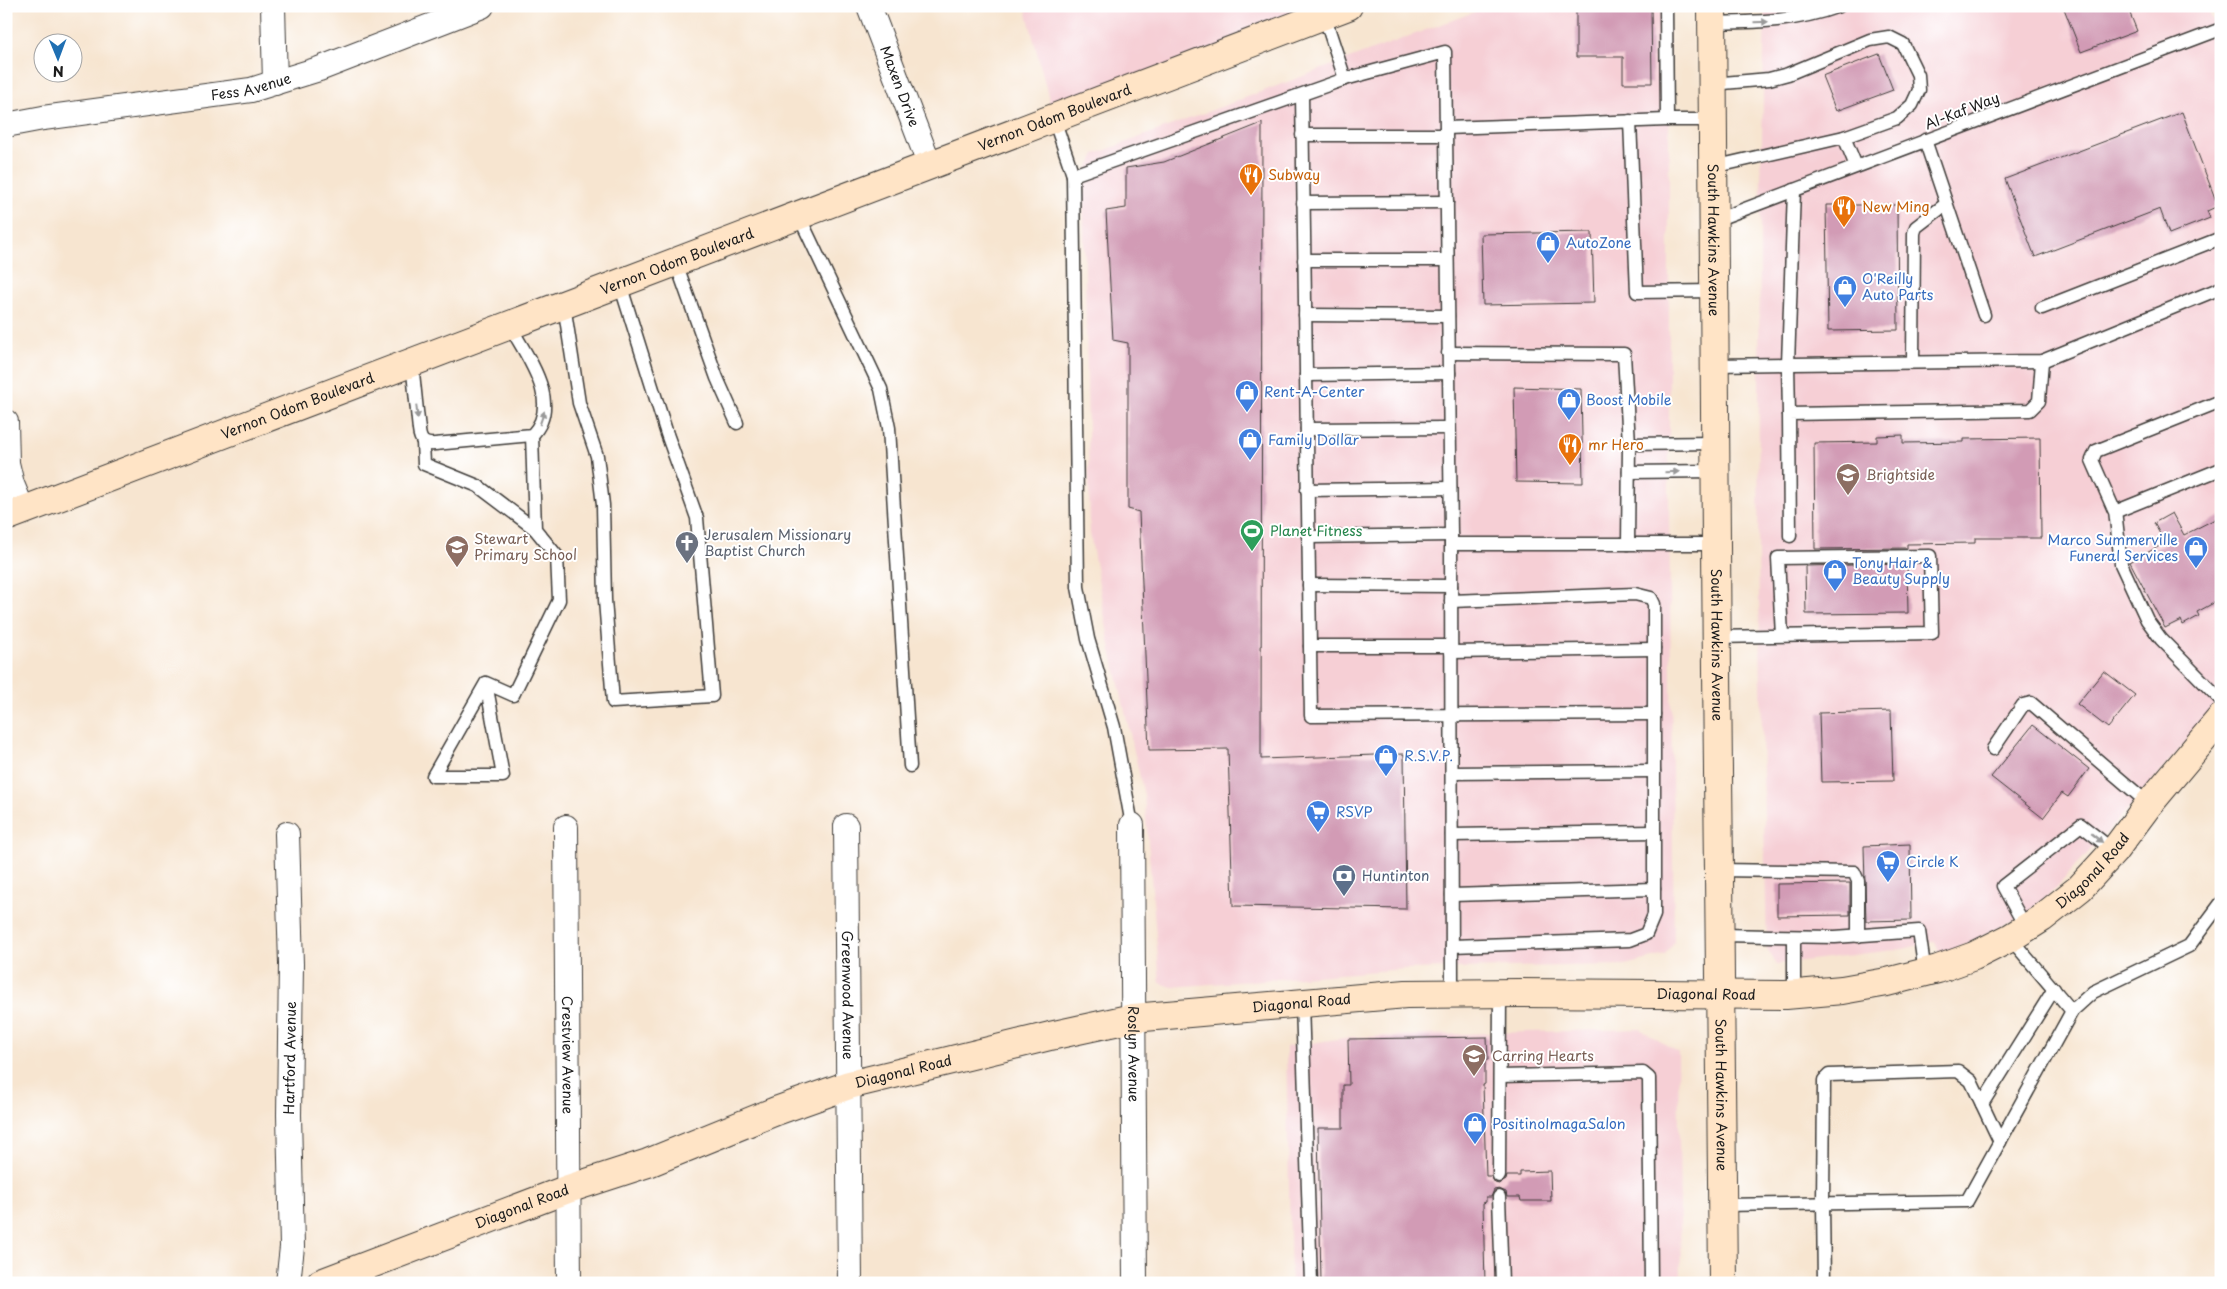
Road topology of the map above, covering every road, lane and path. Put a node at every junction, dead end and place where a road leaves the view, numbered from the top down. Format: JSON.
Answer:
{"nodes":[{"id":1,"x":273,"y":6,"type":"edge"},
{"id":2,"x":482,"y":6,"type":"edge"},
{"id":3,"x":869,"y":6,"type":"edge"},
{"id":4,"x":1666,"y":6,"type":"edge"},
{"id":5,"x":1839,"y":6,"type":"edge"},
{"id":6,"x":1336,"y":11,"type":"edge"},
{"id":7,"x":1802,"y":12,"type":"edge"},
{"id":8,"x":1712,"y":15,"type":"edge"},
{"id":9,"x":2221,"y":29,"type":"edge"},
{"id":10,"x":1345,"y":79,"type":"junction"},
{"id":11,"x":275,"y":83,"type":"junction"},
{"id":12,"x":1712,"y":84,"type":"junction"},
{"id":13,"x":1302,"y":94,"type":"junction"},
{"id":14,"x":1054,"y":119,"type":"junction"},
{"id":15,"x":1666,"y":120,"type":"junction"},
{"id":16,"x":1712,"y":120,"type":"junction"},
{"id":17,"x":1630,"y":121,"type":"junction"},
{"id":18,"x":6,"y":125,"type":"edge"},
{"id":19,"x":1446,"y":131,"type":"junction"},
{"id":20,"x":1302,"y":135,"type":"junction"},
{"id":21,"x":1844,"y":137,"type":"junction"},
{"id":22,"x":1925,"y":140,"type":"junction"},
{"id":23,"x":930,"y":166,"type":"junction"},
{"id":24,"x":1856,"y":166,"type":"junction"},
{"id":25,"x":1713,"y":168,"type":"junction"},
{"id":26,"x":1073,"y":175,"type":"junction"},
{"id":27,"x":1794,"y":190,"type":"junction"},
{"id":28,"x":1447,"y":202,"type":"junction"},
{"id":29,"x":1303,"y":203,"type":"junction"},
{"id":30,"x":1946,"y":204,"type":"junction"},
{"id":31,"x":799,"y":216,"type":"junction"},
{"id":32,"x":1713,"y":221,"type":"junction"},
{"id":33,"x":2221,"y":238,"type":"edge"},
{"id":34,"x":1304,"y":260,"type":"junction"},
{"id":35,"x":1447,"y":260,"type":"junction"},
{"id":36,"x":676,"y":263,"type":"junction"},
{"id":37,"x":620,"y":284,"type":"junction"},
{"id":38,"x":2221,"y":288,"type":"edge"},
{"id":39,"x":1714,"y":291,"type":"junction"},
{"id":40,"x":564,"y":305,"type":"junction"},
{"id":41,"x":2042,"y":308,"type":"dead end"},
{"id":42,"x":1305,"y":315,"type":"junction"},
{"id":43,"x":1984,"y":315,"type":"dead end"},
{"id":44,"x":1448,"y":316,"type":"junction"},
{"id":45,"x":510,"y":326,"type":"junction"},
{"id":46,"x":1448,"y":353,"type":"junction"},
{"id":47,"x":2042,"y":361,"type":"junction"},
{"id":48,"x":1913,"y":362,"type":"junction"},
{"id":49,"x":412,"y":363,"type":"junction"},
{"id":50,"x":1714,"y":364,"type":"junction"},
{"id":51,"x":1788,"y":364,"type":"junction"},
{"id":52,"x":1449,"y":373,"type":"junction"},
{"id":53,"x":1306,"y":375,"type":"junction"},
{"id":54,"x":2221,"y":401,"type":"edge"},
{"id":55,"x":1789,"y":414,"type":"junction"},
{"id":56,"x":6,"y":422,"type":"edge"},
{"id":57,"x":737,"y":423,"type":"dead end"},
{"id":58,"x":1450,"y":428,"type":"junction"},
{"id":59,"x":1307,"y":429,"type":"junction"},
{"id":60,"x":532,"y":435,"type":"junction"},
{"id":61,"x":423,"y":442,"type":"junction"},
{"id":62,"x":1715,"y":443,"type":"junction"},
{"id":63,"x":1629,"y":444,"type":"junction"},
{"id":64,"x":2221,"y":469,"type":"edge"},
{"id":65,"x":1714,"y":471,"type":"junction"},
{"id":66,"x":1628,"y":472,"type":"junction"},
{"id":67,"x":1450,"y":488,"type":"junction"},
{"id":68,"x":1308,"y":490,"type":"junction"},
{"id":69,"x":2115,"y":510,"type":"junction"},
{"id":70,"x":14,"y":514,"type":"edge"},
{"id":71,"x":535,"y":529,"type":"junction"},
{"id":72,"x":1308,"y":536,"type":"junction"},
{"id":73,"x":1790,"y":536,"type":"dead end"},
{"id":74,"x":1451,"y":540,"type":"junction"},
{"id":75,"x":1628,"y":544,"type":"junction"},
{"id":76,"x":1714,"y":544,"type":"junction"},
{"id":77,"x":1309,"y":585,"type":"junction"},
{"id":78,"x":1451,"y":586,"type":"junction"},
{"id":79,"x":1451,"y":601,"type":"junction"},
{"id":80,"x":1782,"y":636,"type":"junction"},
{"id":81,"x":1715,"y":637,"type":"junction"},
{"id":82,"x":1310,"y":646,"type":"junction"},
{"id":83,"x":1451,"y":649,"type":"junction"},
{"id":84,"x":1654,"y":649,"type":"junction"},
{"id":85,"x":486,"y":683,"type":"junction"},
{"id":86,"x":2221,"y":700,"type":"edge"},
{"id":87,"x":1452,"y":714,"type":"junction"},
{"id":88,"x":1654,"y":714,"type":"junction"},
{"id":89,"x":2221,"y":718,"type":"edge"},
{"id":90,"x":1993,"y":749,"type":"dead end"},
{"id":91,"x":910,"y":766,"type":"dead end"},
{"id":92,"x":1654,"y":771,"type":"junction"},
{"id":93,"x":1452,"y":773,"type":"junction"},
{"id":94,"x":2149,"y":804,"type":"junction"},
{"id":95,"x":1132,"y":825,"type":"joint"},
{"id":96,"x":846,"y":826,"type":"dead end"},
{"id":97,"x":566,"y":827,"type":"dead end"},
{"id":98,"x":1654,"y":832,"type":"junction"},
{"id":99,"x":287,"y":834,"type":"dead end"},
{"id":100,"x":1452,"y":835,"type":"junction"},
{"id":101,"x":2114,"y":851,"type":"junction"},
{"id":102,"x":1719,"y":870,"type":"junction"},
{"id":103,"x":1654,"y":889,"type":"junction"},
{"id":104,"x":1452,"y":895,"type":"junction"},
{"id":105,"x":2221,"y":903,"type":"edge"},
{"id":106,"x":2018,"y":933,"type":"junction"},
{"id":107,"x":1720,"y":935,"type":"junction"},
{"id":108,"x":1858,"y":936,"type":"junction"},
{"id":109,"x":1794,"y":937,"type":"junction"},
{"id":110,"x":1452,"y":946,"type":"junction"},
{"id":111,"x":1925,"y":973,"type":"junction"},
{"id":112,"x":2054,"y":989,"type":"junction"},
{"id":113,"x":1500,"y":993,"type":"junction"},
{"id":114,"x":1452,"y":994,"type":"junction"},
{"id":115,"x":1794,"y":994,"type":"junction"},
{"id":116,"x":1721,"y":996,"type":"junction"},
{"id":117,"x":1302,"y":1003,"type":"junction"},
{"id":118,"x":2072,"y":1011,"type":"junction"},
{"id":119,"x":1133,"y":1018,"type":"junction"},
{"id":120,"x":1501,"y":1076,"type":"junction"},
{"id":121,"x":849,"y":1085,"type":"junction"},
{"id":122,"x":1982,"y":1104,"type":"junction"},
{"id":123,"x":2000,"y":1142,"type":"junction"},
{"id":124,"x":1500,"y":1176,"type":"dead end"},
{"id":125,"x":568,"y":1189,"type":"junction"},
{"id":126,"x":1499,"y":1197,"type":"dead end"},
{"id":127,"x":1823,"y":1203,"type":"junction"},
{"id":128,"x":1722,"y":1205,"type":"junction"},
{"id":129,"x":288,"y":1283,"type":"edge"},
{"id":130,"x":321,"y":1283,"type":"edge"},
{"id":131,"x":569,"y":1283,"type":"edge"},
{"id":132,"x":850,"y":1283,"type":"edge"},
{"id":133,"x":1135,"y":1283,"type":"edge"},
{"id":134,"x":1311,"y":1283,"type":"edge"},
{"id":135,"x":1502,"y":1283,"type":"edge"},
{"id":136,"x":1651,"y":1283,"type":"edge"},
{"id":137,"x":1723,"y":1283,"type":"edge"},
{"id":138,"x":1824,"y":1283,"type":"edge"}],
"edges":[{"from":1,"to":11,"type":"street"},
{"from":2,"to":11,"type":"street","name":"Fess Avenue"},
{"from":3,"to":23,"type":"street","name":"Maxen Drive"},
{"from":4,"to":15,"type":"lane"},
{"from":5,"to":7,"type":"lane"},
{"from":6,"to":10,"type":"lane"},
{"from":6,"to":14,"type":"street","name":"Vernon Odom Boulevard"},
{"from":8,"to":7,"type":"lane","one_way":true},
{"from":8,"to":12,"type":"street","name":"South Hawkins Avenue"},
{"from":9,"to":22,"type":"lane","name":"Al-Kaf Way"},
{"from":10,"to":13,"type":"lane"},
{"from":10,"to":19,"type":"lane"},
{"from":11,"to":18,"type":"street","name":"Fess Avenue"},
{"from":12,"to":16,"type":"street","name":"South Hawkins Avenue"},
{"from":12,"to":21,"type":"lane"},
{"from":13,"to":20,"type":"lane"},
{"from":13,"to":26,"type":"lane"},
{"from":14,"to":23,"type":"street","name":"Vernon Odom Boulevard"},
{"from":14,"to":26,"type":"lane"},
{"from":15,"to":16,"type":"lane"},
{"from":15,"to":17,"type":"lane"},
{"from":16,"to":25,"type":"street","name":"South Hawkins Avenue"},
{"from":17,"to":19,"type":"lane"},
{"from":17,"to":39,"type":"lane"},
{"from":19,"to":20,"type":"lane"},
{"from":19,"to":28,"type":"lane"},
{"from":20,"to":29,"type":"lane"},
{"from":21,"to":24,"type":"lane"},
{"from":21,"to":25,"type":"lane"},
{"from":22,"to":24,"type":"lane","name":"Al-Kaf Way"},
{"from":22,"to":30,"type":"lane"},
{"from":23,"to":31,"type":"street","name":"Vernon Odom Boulevard"},
{"from":24,"to":27,"type":"lane","name":"Al-Kaf Way"},
{"from":25,"to":32,"type":"street","name":"South Hawkins Avenue"},
{"from":26,"to":95,"type":"lane"},
{"from":27,"to":32,"type":"lane","name":"Al-Kaf Way"},
{"from":27,"to":51,"type":"lane"},
{"from":28,"to":29,"type":"lane"},
{"from":28,"to":35,"type":"lane"},
{"from":29,"to":34,"type":"lane"},
{"from":30,"to":43,"type":"lane"},
{"from":30,"to":48,"type":"lane"},
{"from":31,"to":36,"type":"street","name":"Vernon Odom Boulevard"},
{"from":31,"to":91,"type":"lane"},
{"from":32,"to":39,"type":"street","name":"South Hawkins Avenue"},
{"from":33,"to":41,"type":"lane"},
{"from":34,"to":35,"type":"lane"},
{"from":34,"to":42,"type":"lane"},
{"from":35,"to":44,"type":"lane"},
{"from":36,"to":37,"type":"street","name":"Vernon Odom Boulevard"},
{"from":36,"to":57,"type":"lane"},
{"from":37,"to":40,"type":"street","name":"Vernon Odom Boulevard"},
{"from":37,"to":40,"type":"lane"},
{"from":38,"to":47,"type":"lane"},
{"from":39,"to":50,"type":"street","name":"South Hawkins Avenue"},
{"from":40,"to":45,"type":"street","name":"Vernon Odom Boulevard"},
{"from":42,"to":44,"type":"lane"},
{"from":42,"to":53,"type":"lane"},
{"from":44,"to":46,"type":"lane"},
{"from":45,"to":49,"type":"street","name":"Vernon Odom Boulevard"},
{"from":60,"to":45,"type":"lane","one_way":true},
{"from":46,"to":52,"type":"lane"},
{"from":46,"to":63,"type":"lane"},
{"from":47,"to":48,"type":"lane"},
{"from":47,"to":55,"type":"lane"},
{"from":48,"to":51,"type":"lane"},
{"from":49,"to":61,"type":"lane","one_way":true},
{"from":49,"to":70,"type":"street","name":"Vernon Odom Boulevard"},
{"from":50,"to":51,"type":"lane"},
{"from":50,"to":62,"type":"street","name":"South Hawkins Avenue"},
{"from":51,"to":55,"type":"lane"},
{"from":52,"to":53,"type":"lane"},
{"from":52,"to":58,"type":"lane"},
{"from":53,"to":59,"type":"lane"},
{"from":54,"to":69,"type":"lane"},
{"from":55,"to":73,"type":"lane"},
{"from":56,"to":70,"type":"street"},
{"from":58,"to":59,"type":"lane"},
{"from":58,"to":67,"type":"lane"},
{"from":59,"to":68,"type":"lane"},
{"from":60,"to":61,"type":"lane"},
{"from":60,"to":71,"type":"lane"},
{"from":61,"to":71,"type":"lane"},
{"from":62,"to":63,"type":"lane"},
{"from":62,"to":65,"type":"street","name":"South Hawkins Avenue"},
{"from":63,"to":66,"type":"lane"},
{"from":64,"to":69,"type":"lane"},
{"from":66,"to":65,"type":"lane","one_way":true},
{"from":65,"to":76,"type":"street","name":"South Hawkins Avenue"},
{"from":66,"to":75,"type":"lane"},
{"from":67,"to":68,"type":"lane"},
{"from":67,"to":74,"type":"lane"},
{"from":68,"to":72,"type":"lane"},
{"from":69,"to":86,"type":"lane"},
{"from":71,"to":85,"type":"lane"},
{"from":72,"to":74,"type":"lane"},
{"from":72,"to":77,"type":"lane"},
{"from":74,"to":75,"type":"lane"},
{"from":74,"to":78,"type":"lane"},
{"from":75,"to":76,"type":"lane"},
{"from":76,"to":81,"type":"street","name":"South Hawkins Avenue"},
{"from":77,"to":78,"type":"lane"},
{"from":77,"to":82,"type":"lane"},
{"from":78,"to":79,"type":"lane"},
{"from":79,"to":83,"type":"lane"},
{"from":79,"to":84,"type":"lane"},
{"from":80,"to":80,"type":"lane"},
{"from":80,"to":81,"type":"lane"},
{"from":81,"to":102,"type":"street","name":"South Hawkins Avenue"},
{"from":82,"to":83,"type":"lane"},
{"from":82,"to":87,"type":"lane"},
{"from":83,"to":84,"type":"lane"},
{"from":83,"to":87,"type":"lane"},
{"from":84,"to":88,"type":"lane"},
{"from":85,"to":85,"type":"lane"},
{"from":87,"to":88,"type":"lane"},
{"from":87,"to":93,"type":"lane"},
{"from":88,"to":92,"type":"lane"},
{"from":89,"to":94,"type":"street","name":"Diagonal Road"},
{"from":90,"to":94,"type":"lane"},
{"from":92,"to":93,"type":"lane"},
{"from":92,"to":98,"type":"lane"},
{"from":93,"to":100,"type":"lane"},
{"from":94,"to":101,"type":"street","name":"Diagonal Road"},
{"from":95,"to":119,"type":"street","name":"Roslyn Avenue"},
{"from":96,"to":121,"type":"street","name":"Greenwood Avenue"},
{"from":97,"to":125,"type":"street","name":"Crestview Avenue"},
{"from":98,"to":100,"type":"lane"},
{"from":98,"to":103,"type":"lane"},
{"from":99,"to":129,"type":"street","name":"Hartford Avenue"},
{"from":100,"to":104,"type":"lane"},
{"from":101,"to":106,"type":"street","name":"Diagonal Road"},
{"from":106,"to":101,"type":"lane","one_way":true},
{"from":102,"to":107,"type":"street","name":"South Hawkins Avenue"},
{"from":102,"to":108,"type":"lane"},
{"from":103,"to":104,"type":"lane"},
{"from":103,"to":110,"type":"lane"},
{"from":104,"to":110,"type":"lane"},
{"from":105,"to":118,"type":"lane"},
{"from":106,"to":111,"type":"street","name":"Diagonal Road"},
{"from":106,"to":112,"type":"lane"},
{"from":107,"to":109,"type":"lane"},
{"from":107,"to":116,"type":"street","name":"South Hawkins Avenue"},
{"from":108,"to":109,"type":"lane"},
{"from":108,"to":111,"type":"lane"},
{"from":109,"to":115,"type":"lane"},
{"from":110,"to":114,"type":"lane"},
{"from":111,"to":115,"type":"street","name":"Diagonal Road"},
{"from":112,"to":118,"type":"lane"},
{"from":112,"to":122,"type":"lane"},
{"from":113,"to":114,"type":"street","name":"Diagonal Road"},
{"from":113,"to":116,"type":"street","name":"Diagonal Road"},
{"from":113,"to":120,"type":"lane"},
{"from":114,"to":117,"type":"street","name":"Diagonal Road"},
{"from":115,"to":116,"type":"street","name":"Diagonal Road"},
{"from":116,"to":128,"type":"street","name":"South Hawkins Avenue"},
{"from":117,"to":119,"type":"street","name":"Diagonal Road"},
{"from":117,"to":134,"type":"lane"},
{"from":118,"to":123,"type":"lane"},
{"from":119,"to":121,"type":"street","name":"Diagonal Road"},
{"from":119,"to":133,"type":"street","name":"Roslyn Avenue"},
{"from":120,"to":124,"type":"lane"},
{"from":120,"to":136,"type":"lane"},
{"from":121,"to":125,"type":"street","name":"Diagonal Road"},
{"from":121,"to":132,"type":"street","name":"Greenwood Avenue"},
{"from":122,"to":123,"type":"lane"},
{"from":122,"to":127,"type":"lane"},
{"from":123,"to":127,"type":"lane"},
{"from":125,"to":130,"type":"street","name":"Diagonal Road"},
{"from":125,"to":131,"type":"street","name":"Crestview Avenue"},
{"from":126,"to":135,"type":"lane"},
{"from":127,"to":128,"type":"lane"},
{"from":127,"to":138,"type":"lane"},
{"from":128,"to":137,"type":"street","name":"South Hawkins Avenue"}]}
